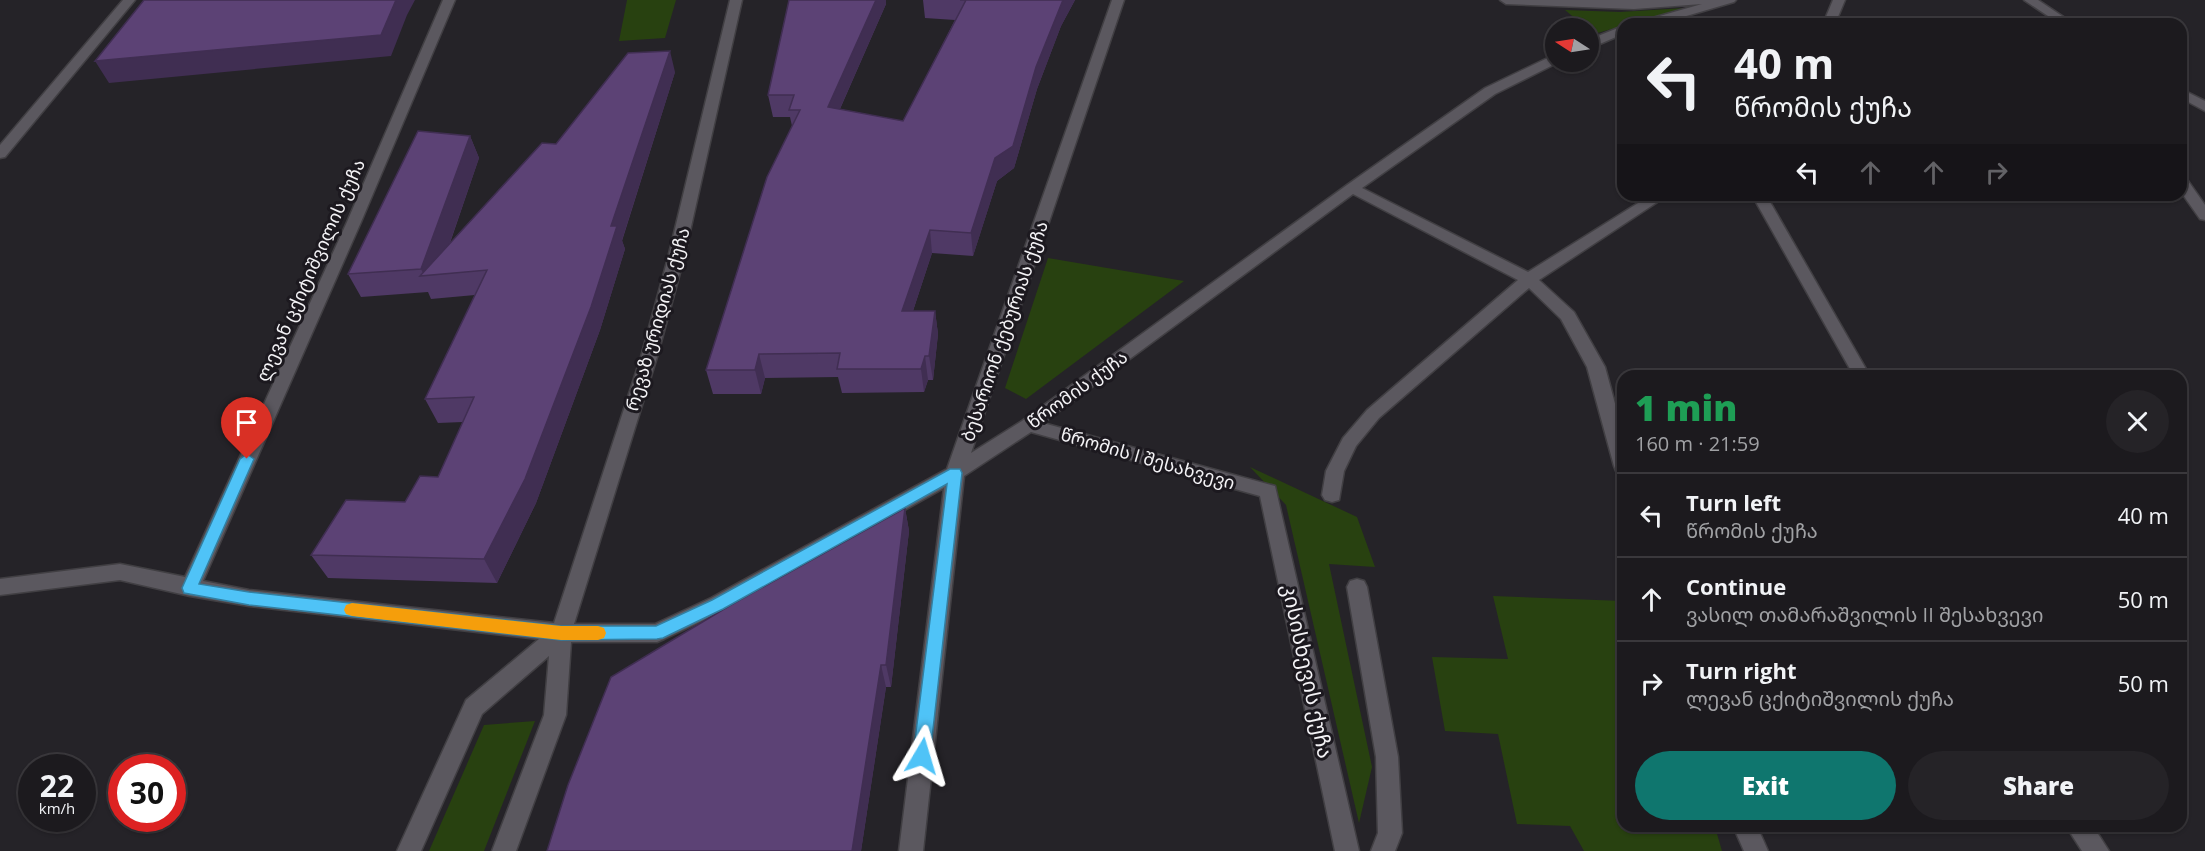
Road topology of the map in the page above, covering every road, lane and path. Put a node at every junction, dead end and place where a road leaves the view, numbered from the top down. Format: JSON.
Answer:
{"nodes":[{"id":1,"x":129,"y":0,"type":"edge"},
{"id":2,"x":449,"y":0,"type":"edge"},
{"id":3,"x":736,"y":0,"type":"edge"},
{"id":4,"x":1118,"y":0,"type":"edge"},
{"id":5,"x":1506,"y":0,"type":"edge"},
{"id":6,"x":1716,"y":0,"type":"edge"},
{"id":7,"x":1730,"y":0,"type":"edge"},
{"id":8,"x":1839,"y":0,"type":"edge"},
{"id":9,"x":2030,"y":0,"type":"edge"},
{"id":10,"x":1667,"y":18,"type":"edge"},
{"id":11,"x":1832,"y":18,"type":"edge"},
{"id":12,"x":2058,"y":18,"type":"edge"},
{"id":13,"x":1617,"y":33,"type":"edge"},
{"id":14,"x":1599,"y":40,"type":"edge"},
{"id":15,"x":1545,"y":64,"type":"edge"},
{"id":16,"x":2187,"y":97,"type":"edge"},
{"id":17,"x":2205,"y":108,"type":"edge"},
{"id":18,"x":0,"y":154,"type":"edge"},
{"id":19,"x":1352,"y":188,"type":"junction"},
{"id":20,"x":2187,"y":190,"type":"edge"},
{"id":21,"x":1652,"y":201,"type":"edge"},
{"id":22,"x":1762,"y":201,"type":"edge"},
{"id":23,"x":2205,"y":216,"type":"edge"},
{"id":24,"x":1528,"y":279,"type":"junction"},
{"id":25,"x":1859,"y":370,"type":"edge"},
{"id":26,"x":1028,"y":424,"type":"junction"},
{"id":27,"x":1617,"y":444,"type":"edge"},
{"id":28,"x":955,"y":473,"type":"junction"},
{"id":29,"x":1268,"y":491,"type":"joint"},
{"id":30,"x":1332,"y":495,"type":"dead end"},
{"id":31,"x":0,"y":587,"type":"edge"},
{"id":32,"x":1357,"y":587,"type":"dead end"},
{"id":33,"x":189,"y":588,"type":"junction"},
{"id":34,"x":561,"y":633,"type":"junction"},
{"id":35,"x":1748,"y":832,"type":"edge"},
{"id":36,"x":2083,"y":832,"type":"edge"},
{"id":37,"x":409,"y":851,"type":"edge"},
{"id":38,"x":504,"y":851,"type":"edge"},
{"id":39,"x":910,"y":851,"type":"edge"},
{"id":40,"x":1347,"y":851,"type":"edge"},
{"id":41,"x":1383,"y":851,"type":"edge"},
{"id":42,"x":1756,"y":851,"type":"edge"},
{"id":43,"x":2097,"y":851,"type":"edge"}],
"edges":[{"from":1,"to":18,"type":"street"},
{"from":2,"to":33,"type":"street","name":"ლევან ცქიტიშვილის ქუჩა"},
{"from":3,"to":34,"type":"street","name":"რევაზ ურიდიას ქუჩა"},
{"from":4,"to":28,"type":"street","name":"ბესარიონ ქებურიას ქუჩა"},
{"from":5,"to":6,"type":"street"},
{"from":7,"to":10,"type":"street"},
{"from":8,"to":11,"type":"street"},
{"from":9,"to":12,"type":"street"},
{"from":13,"to":14,"type":"street"},
{"from":15,"to":19,"type":"street","name":"წრომის ქუჩა"},
{"from":16,"to":17,"type":"street"},
{"from":19,"to":24,"type":"street"},
{"from":19,"to":26,"type":"street","name":"წრომის ქუჩა"},
{"from":20,"to":23,"type":"street"},
{"from":21,"to":24,"type":"street"},
{"from":22,"to":25,"type":"street"},
{"from":24,"to":27,"type":"street"},
{"from":24,"to":30,"type":"street"},
{"from":26,"to":28,"type":"street","name":"წრომის ქუჩა"},
{"from":26,"to":29,"type":"street","name":"წრომის I შესახვევი"},
{"from":28,"to":34,"type":"street","name":"წრომის ქუჩა"},
{"from":28,"to":39,"type":"street","name":"ბესარიონ ქებურიას ქუჩა"},
{"from":29,"to":40,"type":"street","name":"კისისხევის ქუჩა"},
{"from":31,"to":33,"type":"street","name":"წრომის ქუჩა"},
{"from":32,"to":41,"type":"street"},
{"from":33,"to":34,"type":"street","name":"წრომის ქუჩა"},
{"from":34,"to":37,"type":"street"},
{"from":34,"to":38,"type":"street","name":"რევაზ ურიდიას ქუჩა"},
{"from":35,"to":42,"type":"street"},
{"from":36,"to":43,"type":"street"}]}
